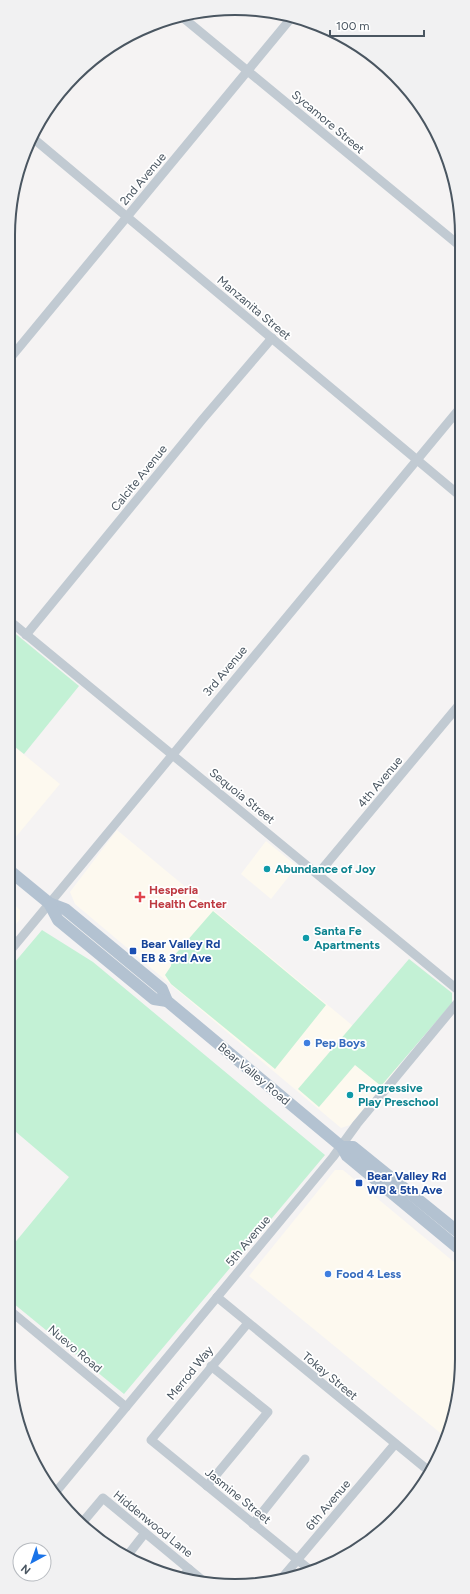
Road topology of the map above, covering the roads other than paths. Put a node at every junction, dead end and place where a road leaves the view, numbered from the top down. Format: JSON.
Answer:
{"nodes":[{"id":1,"x":186,"y":20,"type":"edge"},
{"id":2,"x":288,"y":21,"type":"edge"},
{"id":3,"x":247,"y":71,"type":"junction"},
{"id":4,"x":37,"y":141,"type":"edge"},
{"id":5,"x":127,"y":217,"type":"junction"},
{"id":6,"x":455,"y":242,"type":"edge"},
{"id":7,"x":272,"y":338,"type":"junction"},
{"id":8,"x":15,"y":352,"type":"edge"},
{"id":9,"x":455,"y":414,"type":"edge"},
{"id":10,"x":417,"y":460,"type":"junction"},
{"id":11,"x":455,"y":491,"type":"edge"},
{"id":12,"x":15,"y":625,"type":"edge"},
{"id":13,"x":26,"y":635,"type":"junction"},
{"id":14,"x":455,"y":709,"type":"edge"},
{"id":15,"x":172,"y":754,"type":"junction"},
{"id":16,"x":318,"y":874,"type":"junction"},
{"id":17,"x":15,"y":875,"type":"edge"},
{"id":18,"x":49,"y":903,"type":"junction"},
{"id":19,"x":15,"y":945,"type":"edge"},
{"id":20,"x":455,"y":988,"type":"edge"},
{"id":21,"x":455,"y":1006,"type":"edge"},
{"id":22,"x":342,"y":1146,"type":"junction"},
{"id":23,"x":455,"y":1230,"type":"edge"},
{"id":24,"x":455,"y":1246,"type":"edge"},
{"id":25,"x":217,"y":1298,"type":"junction"},
{"id":26,"x":15,"y":1315,"type":"edge"},
{"id":27,"x":248,"y":1323,"type":"junction"},
{"id":28,"x":211,"y":1366,"type":"junction"},
{"id":29,"x":126,"y":1407,"type":"junction"},
{"id":30,"x":151,"y":1440,"type":"joint"},
{"id":31,"x":395,"y":1444,"type":"junction"},
{"id":32,"x":305,"y":1459,"type":"dead end"},
{"id":33,"x":426,"y":1468,"type":"edge"},
{"id":34,"x":207,"y":1486,"type":"junction"},
{"id":35,"x":58,"y":1490,"type":"edge"},
{"id":36,"x":85,"y":1520,"type":"edge"},
{"id":37,"x":253,"y":1524,"type":"junction"},
{"id":38,"x":145,"y":1533,"type":"junction"},
{"id":39,"x":129,"y":1552,"type":"edge"},
{"id":40,"x":297,"y":1560,"type":"junction"},
{"id":41,"x":306,"y":1567,"type":"edge"},
{"id":42,"x":189,"y":1569,"type":"junction"},
{"id":43,"x":286,"y":1573,"type":"edge"},
{"id":44,"x":186,"y":1574,"type":"edge"},
{"id":45,"x":197,"y":1576,"type":"edge"}],
"edges":[{"from":1,"to":3,"type":"street","name":"Sycamore Street"},
{"from":2,"to":3,"type":"street","name":"2nd Avenue"},
{"from":3,"to":5,"type":"street","name":"2nd Avenue"},
{"from":3,"to":6,"type":"street","name":"Sycamore Street"},
{"from":4,"to":5,"type":"street","name":"Manzanita Street"},
{"from":5,"to":7,"type":"street","name":"Manzanita Street"},
{"from":5,"to":8,"type":"street","name":"2nd Avenue"},
{"from":7,"to":10,"type":"street","name":"Manzanita Street"},
{"from":7,"to":13,"type":"street","name":"Calcite Avenue"},
{"from":9,"to":10,"type":"street","name":"3rd Avenue"},
{"from":10,"to":11,"type":"street","name":"Manzanita Street"},
{"from":10,"to":15,"type":"street","name":"3rd Avenue"},
{"from":12,"to":13,"type":"street","name":"Sequoia Street"},
{"from":13,"to":15,"type":"street","name":"Sequoia Street"},
{"from":14,"to":16,"type":"street","name":"4th Avenue"},
{"from":15,"to":16,"type":"street","name":"Sequoia Street"},
{"from":15,"to":18,"type":"street","name":"3rd Avenue"},
{"from":16,"to":20,"type":"street","name":"Sequoia Street"},
{"from":17,"to":18,"type":"main road","name":"Bear Valley Road"},
{"from":18,"to":19,"type":"street","name":"3rd Avenue"},
{"from":18,"to":22,"type":"main road","name":"Bear Valley Road"},
{"from":21,"to":22,"type":"street","name":"5th Avenue"},
{"from":22,"to":23,"type":"main road","name":"Bear Valley Road"},
{"from":22,"to":24,"type":"main road","name":"Bear Valley Road"},
{"from":22,"to":25,"type":"street","name":"5th Avenue"},
{"from":25,"to":27,"type":"street","name":"Tokay Street"},
{"from":25,"to":29,"type":"street","name":"5th Avenue"},
{"from":26,"to":29,"type":"street","name":"Nuevo Road"},
{"from":27,"to":28,"type":"street","name":"Merrod Way"},
{"from":27,"to":31,"type":"street","name":"Tokay Street"},
{"from":28,"to":30,"type":"street","name":"Merrod Way"},
{"from":28,"to":34,"type":"street"},
{"from":29,"to":35,"type":"street","name":"5th Avenue"},
{"from":30,"to":34,"type":"street","name":"Jasmine Street"},
{"from":31,"to":33,"type":"street","name":"Tokay Street"},
{"from":31,"to":40,"type":"street","name":"6th Avenue"},
{"from":32,"to":37,"type":"street"},
{"from":34,"to":37,"type":"street","name":"Jasmine Street"},
{"from":36,"to":38,"type":"street","name":"Hiddenwood Lane"},
{"from":37,"to":40,"type":"street","name":"Jasmine Street"},
{"from":38,"to":39,"type":"street"},
{"from":38,"to":42,"type":"street","name":"Hiddenwood Lane"},
{"from":40,"to":41,"type":"street","name":"Jasmine Street"},
{"from":40,"to":43,"type":"street","name":"6th Avenue"},
{"from":42,"to":44,"type":"street"},
{"from":42,"to":45,"type":"street","name":"Hiddenwood Lane"}]}
